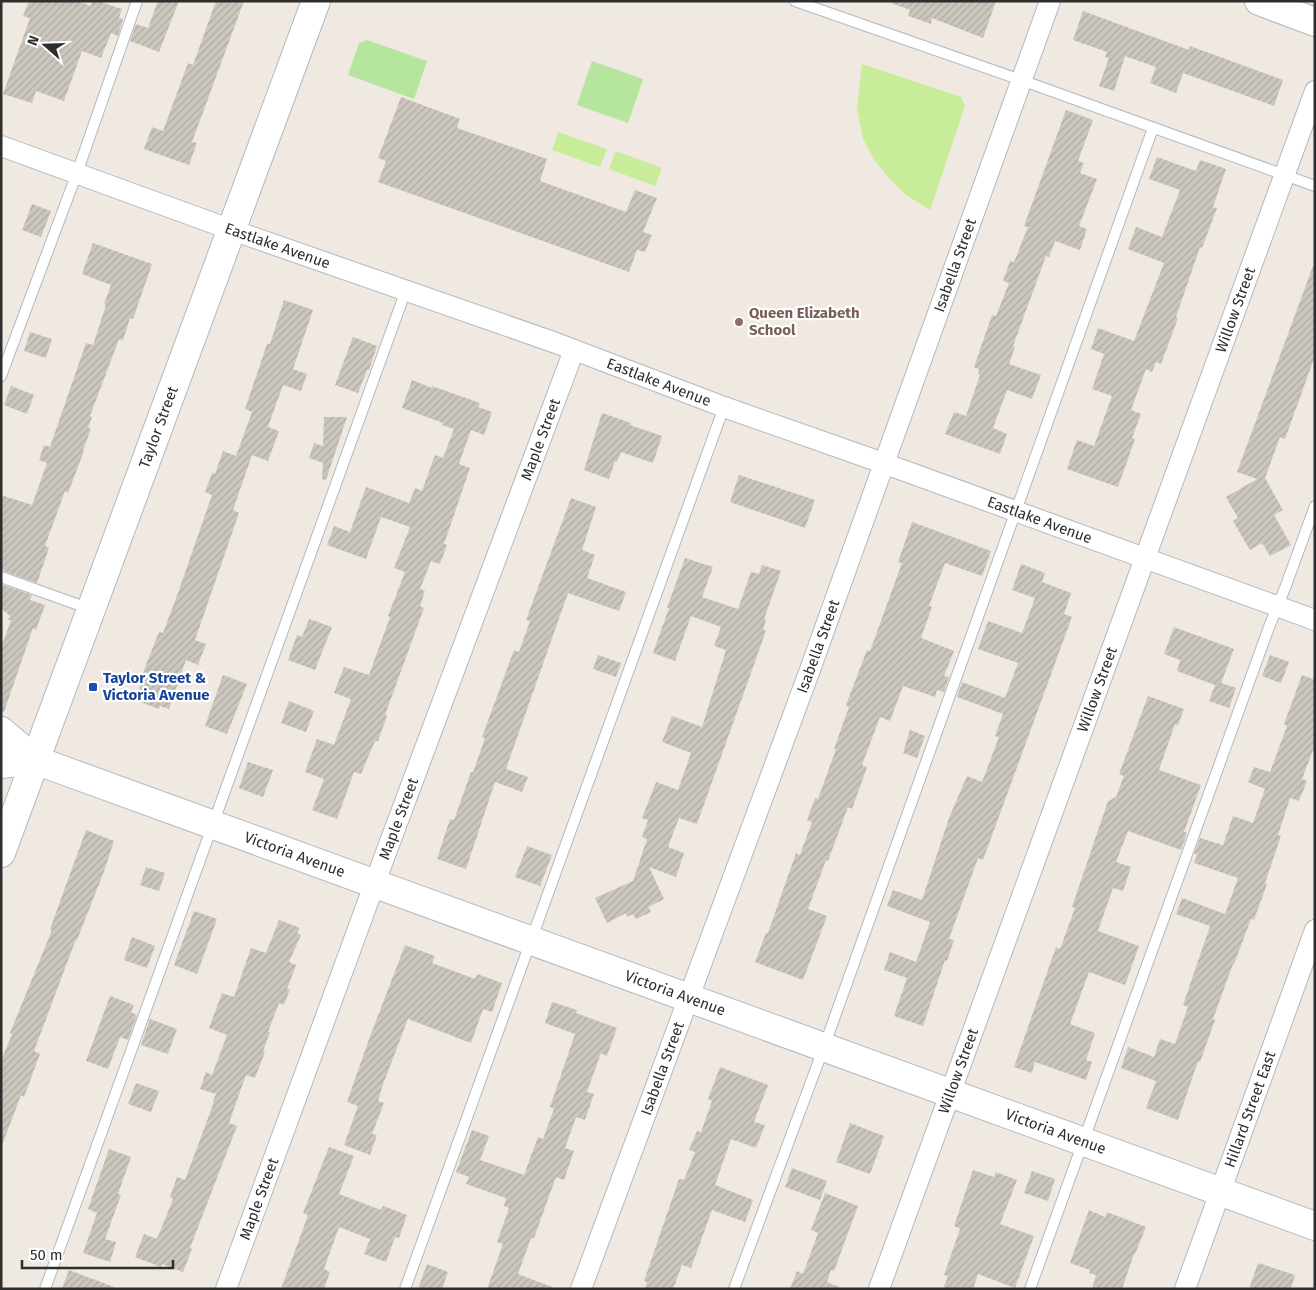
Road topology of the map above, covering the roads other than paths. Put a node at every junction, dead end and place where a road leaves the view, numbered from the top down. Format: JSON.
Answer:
{"nodes":[{"id":1,"x":137,"y":1,"type":"edge"},
{"id":2,"x":316,"y":1,"type":"edge"},
{"id":3,"x":796,"y":1,"type":"edge"},
{"id":4,"x":1050,"y":1,"type":"edge"},
{"id":5,"x":1259,"y":1,"type":"edge"},
{"id":6,"x":1315,"y":22,"type":"edge"},
{"id":7,"x":1021,"y":80,"type":"junction"},
{"id":8,"x":1315,"y":91,"type":"edge"},
{"id":9,"x":1153,"y":128,"type":"junction"},
{"id":10,"x":1,"y":146,"type":"edge"},
{"id":11,"x":77,"y":173,"type":"junction"},
{"id":12,"x":1283,"y":175,"type":"junction"},
{"id":13,"x":1315,"y":186,"type":"edge"},
{"id":14,"x":232,"y":230,"type":"junction"},
{"id":15,"x":406,"y":290,"type":"junction"},
{"id":16,"x":574,"y":350,"type":"junction"},
{"id":17,"x":1,"y":376,"type":"edge"},
{"id":18,"x":724,"y":407,"type":"junction"},
{"id":19,"x":883,"y":463,"type":"junction"},
{"id":20,"x":1315,"y":506,"type":"edge"},
{"id":21,"x":1016,"y":511,"type":"junction"},
{"id":22,"x":1145,"y":558,"type":"junction"},
{"id":23,"x":1,"y":577,"type":"edge"},
{"id":24,"x":1277,"y":607,"type":"junction"},
{"id":25,"x":91,"y":610,"type":"junction"},
{"id":26,"x":1315,"y":620,"type":"edge"},
{"id":27,"x":1,"y":731,"type":"edge"},
{"id":28,"x":35,"y":760,"type":"junction"},
{"id":29,"x":1,"y":764,"type":"edge"},
{"id":30,"x":212,"y":824,"type":"junction"},
{"id":31,"x":1,"y":853,"type":"edge"},
{"id":32,"x":374,"y":884,"type":"junction"},
{"id":33,"x":1315,"y":930,"type":"edge"},
{"id":34,"x":532,"y":941,"type":"junction"},
{"id":35,"x":688,"y":998,"type":"junction"},
{"id":36,"x":824,"y":1047,"type":"junction"},
{"id":37,"x":950,"y":1093,"type":"junction"},
{"id":38,"x":1084,"y":1142,"type":"junction"},
{"id":39,"x":1220,"y":1192,"type":"junction"},
{"id":40,"x":1315,"y":1226,"type":"edge"},
{"id":41,"x":45,"y":1289,"type":"edge"},
{"id":42,"x":226,"y":1289,"type":"edge"},
{"id":43,"x":406,"y":1289,"type":"edge"},
{"id":44,"x":581,"y":1289,"type":"edge"},
{"id":45,"x":734,"y":1289,"type":"edge"},
{"id":46,"x":879,"y":1289,"type":"edge"},
{"id":47,"x":1030,"y":1289,"type":"edge"},
{"id":48,"x":1185,"y":1289,"type":"edge"}],
"edges":[{"from":1,"to":11,"type":"lane"},
{"from":2,"to":14,"type":"street","name":"Taylor Street"},
{"from":3,"to":7,"type":"lane"},
{"from":4,"to":7,"type":"street","name":"Isabella Street"},
{"from":5,"to":6,"type":"street"},
{"from":7,"to":9,"type":"lane"},
{"from":7,"to":19,"type":"street","name":"Isabella Street"},
{"from":8,"to":12,"type":"street","name":"Willow Street"},
{"from":9,"to":12,"type":"lane"},
{"from":9,"to":21,"type":"lane"},
{"from":10,"to":11,"type":"street","name":"Eastlake Avenue"},
{"from":11,"to":14,"type":"street","name":"Eastlake Avenue"},
{"from":11,"to":17,"type":"lane"},
{"from":12,"to":13,"type":"lane"},
{"from":12,"to":22,"type":"street","name":"Willow Street"},
{"from":14,"to":15,"type":"street","name":"Eastlake Avenue"},
{"from":14,"to":25,"type":"street","name":"Taylor Street"},
{"from":15,"to":16,"type":"street","name":"Eastlake Avenue"},
{"from":15,"to":30,"type":"lane"},
{"from":16,"to":18,"type":"street","name":"Eastlake Avenue"},
{"from":16,"to":32,"type":"street","name":"Maple Street"},
{"from":18,"to":19,"type":"street","name":"Eastlake Avenue"},
{"from":18,"to":34,"type":"lane"},
{"from":19,"to":21,"type":"street","name":"Eastlake Avenue"},
{"from":19,"to":35,"type":"street","name":"Isabella Street"},
{"from":20,"to":24,"type":"lane"},
{"from":21,"to":22,"type":"street","name":"Eastlake Avenue"},
{"from":21,"to":36,"type":"lane"},
{"from":22,"to":24,"type":"street","name":"Eastlake Avenue"},
{"from":22,"to":37,"type":"street","name":"Willow Street"},
{"from":23,"to":25,"type":"lane"},
{"from":24,"to":26,"type":"street","name":"Eastlake Avenue"},
{"from":24,"to":38,"type":"lane"},
{"from":25,"to":28,"type":"street","name":"Taylor Street"},
{"from":27,"to":28,"type":"street","name":"Victoria Avenue"},
{"from":28,"to":29,"type":"street","name":"Victoria Avenue"},
{"from":28,"to":30,"type":"street","name":"Victoria Avenue"},
{"from":28,"to":31,"type":"street","name":"Taylor Street"},
{"from":30,"to":32,"type":"street","name":"Victoria Avenue"},
{"from":30,"to":41,"type":"lane"},
{"from":32,"to":34,"type":"street","name":"Victoria Avenue"},
{"from":32,"to":42,"type":"street","name":"Maple Street"},
{"from":33,"to":39,"type":"street","name":"Hillard Street East"},
{"from":34,"to":35,"type":"street","name":"Victoria Avenue"},
{"from":34,"to":43,"type":"lane"},
{"from":35,"to":36,"type":"street","name":"Victoria Avenue"},
{"from":35,"to":44,"type":"street","name":"Isabella Street"},
{"from":36,"to":37,"type":"street","name":"Victoria Avenue"},
{"from":36,"to":45,"type":"lane"},
{"from":37,"to":38,"type":"street","name":"Victoria Avenue"},
{"from":37,"to":46,"type":"street","name":"Willow Street"},
{"from":38,"to":39,"type":"street","name":"Victoria Avenue"},
{"from":38,"to":47,"type":"lane"},
{"from":39,"to":40,"type":"street","name":"Victoria Avenue"},
{"from":39,"to":48,"type":"street","name":"Hillard Street East"}]}
